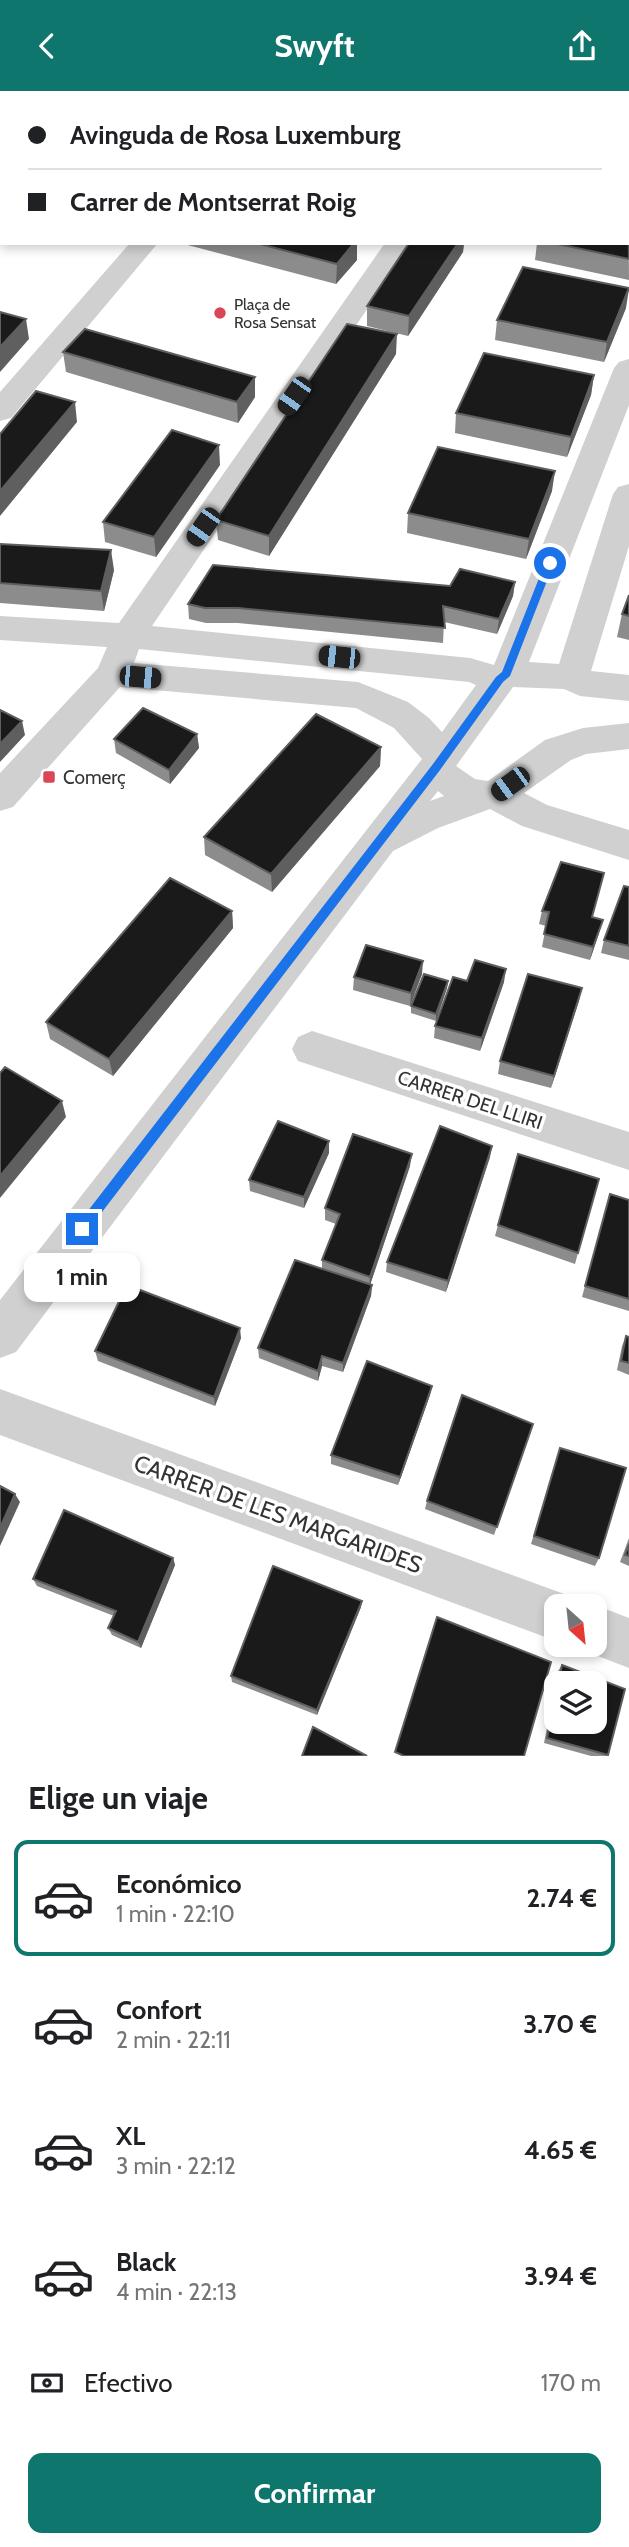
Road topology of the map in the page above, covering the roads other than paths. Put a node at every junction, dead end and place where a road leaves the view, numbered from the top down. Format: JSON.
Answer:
{"nodes":[{"id":1,"x":143,"y":245,"type":"edge"},
{"id":2,"x":398,"y":245,"type":"edge"},
{"id":3,"x":629,"y":368,"type":"edge"},
{"id":4,"x":0,"y":411,"type":"edge"},
{"id":5,"x":629,"y":494,"type":"edge"},
{"id":6,"x":0,"y":628,"type":"edge"},
{"id":7,"x":128,"y":636,"type":"junction"},
{"id":8,"x":497,"y":671,"type":"junction"},
{"id":9,"x":112,"y":674,"type":"junction"},
{"id":10,"x":576,"y":680,"type":"junction"},
{"id":11,"x":629,"y":688,"type":"edge"},
{"id":12,"x":629,"y":736,"type":"edge"},
{"id":13,"x":583,"y":741,"type":"junction"},
{"id":14,"x":439,"y":764,"type":"junction"},
{"id":15,"x":0,"y":797,"type":"edge"},
{"id":16,"x":476,"y":799,"type":"junction"},
{"id":17,"x":376,"y":845,"type":"junction"},
{"id":18,"x":629,"y":845,"type":"edge"},
{"id":19,"x":312,"y":1049,"type":"dead end"},
{"id":20,"x":629,"y":1151,"type":"edge"},
{"id":21,"x":0,"y":1336,"type":"edge"},
{"id":22,"x":0,"y":1412,"type":"edge"},
{"id":23,"x":544,"y":1612,"type":"edge"},
{"id":24,"x":607,"y":1635,"type":"edge"},
{"id":25,"x":629,"y":1643,"type":"edge"}],
"edges":[{"from":1,"to":4,"type":"street"},
{"from":2,"to":7,"type":"street"},
{"from":3,"to":8,"type":"street"},
{"from":5,"to":10,"type":"street"},
{"from":6,"to":7,"type":"street"},
{"from":7,"to":8,"type":"street"},
{"from":7,"to":9,"type":"street"},
{"from":8,"to":10,"type":"street"},
{"from":8,"to":14,"type":"street"},
{"from":9,"to":14,"type":"street"},
{"from":9,"to":15,"type":"street"},
{"from":10,"to":11,"type":"street"},
{"from":10,"to":13,"type":"street"},
{"from":12,"to":13,"type":"street"},
{"from":13,"to":16,"type":"street"},
{"from":14,"to":16,"type":"street"},
{"from":14,"to":17,"type":"street"},
{"from":16,"to":17,"type":"street"},
{"from":16,"to":18,"type":"street"},
{"from":17,"to":21,"type":"street"},
{"from":19,"to":20,"type":"street","name":"CARRER DEL LLIRI"},
{"from":22,"to":23,"type":"street","name":"CARRER DE LES MARGARIDES"},
{"from":24,"to":25,"type":"street"}]}
